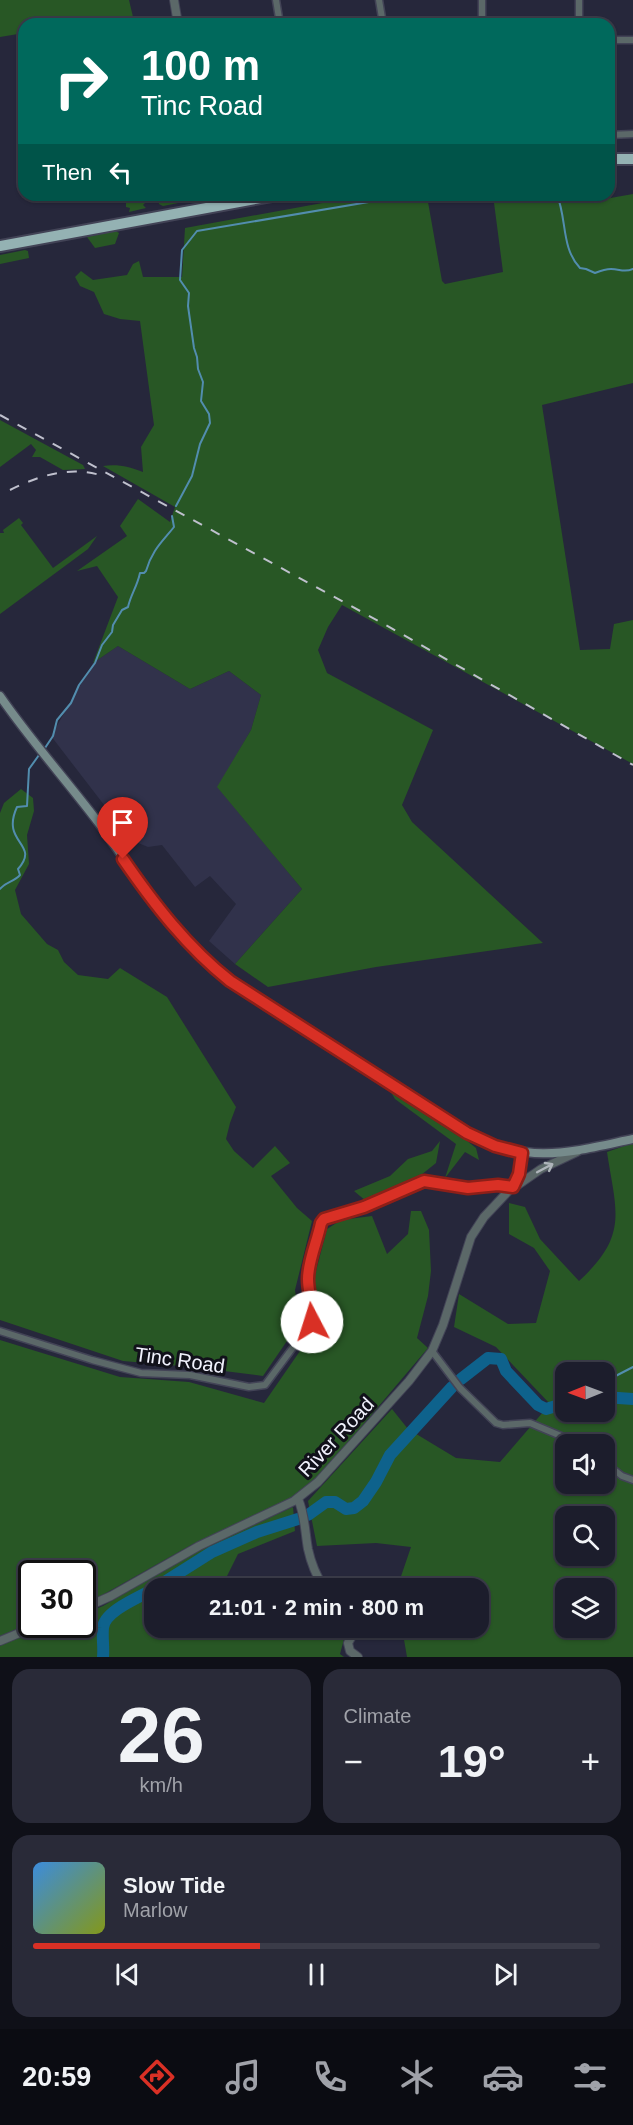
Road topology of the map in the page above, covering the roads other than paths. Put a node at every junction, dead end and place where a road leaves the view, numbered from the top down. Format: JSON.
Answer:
{"nodes":[{"id":1,"x":174,"y":0,"type":"edge"},
{"id":2,"x":276,"y":0,"type":"edge"},
{"id":3,"x":379,"y":0,"type":"edge"},
{"id":4,"x":482,"y":0,"type":"edge"},
{"id":5,"x":579,"y":0,"type":"edge"},
{"id":6,"x":177,"y":18,"type":"edge"},
{"id":7,"x":279,"y":18,"type":"edge"},
{"id":8,"x":382,"y":18,"type":"edge"},
{"id":9,"x":482,"y":18,"type":"edge"},
{"id":10,"x":579,"y":18,"type":"edge"},
{"id":11,"x":615,"y":40,"type":"edge"},
{"id":12,"x":633,"y":40,"type":"edge"},
{"id":13,"x":633,"y":134,"type":"edge"},
{"id":14,"x":615,"y":135,"type":"edge"},
{"id":15,"x":615,"y":159,"type":"edge"},
{"id":16,"x":633,"y":159,"type":"edge"},
{"id":17,"x":210,"y":201,"type":"edge"},
{"id":18,"x":244,"y":201,"type":"edge"},
{"id":19,"x":211,"y":207,"type":"junction"},
{"id":20,"x":0,"y":246,"type":"edge"},
{"id":21,"x":0,"y":696,"type":"edge"},
{"id":22,"x":633,"y":1139,"type":"edge"},
{"id":23,"x":579,"y":1151,"type":"junction"},
{"id":24,"x":522,"y":1153,"type":"junction"},
{"id":25,"x":513,"y":1187,"type":"junction"},
{"id":26,"x":0,"y":1332,"type":"edge"},
{"id":27,"x":432,"y":1350,"type":"junction"},
{"id":28,"x":556,"y":1434,"type":"edge"},
{"id":29,"x":615,"y":1471,"type":"edge"},
{"id":30,"x":633,"y":1480,"type":"edge"},
{"id":31,"x":298,"y":1499,"type":"junction"},
{"id":32,"x":319,"y":1578,"type":"edge"},
{"id":33,"x":96,"y":1603,"type":"edge"},
{"id":34,"x":18,"y":1634,"type":"edge"},
{"id":35,"x":351,"y":1638,"type":"edge"},
{"id":36,"x":0,"y":1641,"type":"edge"},
{"id":37,"x":358,"y":1657,"type":"edge"}],
"edges":[{"from":1,"to":6,"type":"street"},
{"from":2,"to":7,"type":"street"},
{"from":3,"to":8,"type":"street"},
{"from":4,"to":9,"type":"street"},
{"from":5,"to":10,"type":"street"},
{"from":11,"to":12,"type":"street"},
{"from":13,"to":14,"type":"street"},
{"from":15,"to":16,"type":"highway"},
{"from":17,"to":19,"type":"street"},
{"from":18,"to":19,"type":"highway"},
{"from":19,"to":20,"type":"highway"},
{"from":21,"to":24,"type":"main road"},
{"from":22,"to":23,"type":"main road"},
{"from":23,"to":24,"type":"main road"},
{"from":25,"to":23,"type":"street","name":"River Road","one_way":true},
{"from":24,"to":25,"type":"street","name":"River Road"},
{"from":25,"to":26,"type":"street","name":"Tinc Road"},
{"from":25,"to":27,"type":"street","name":"River Road"},
{"from":27,"to":28,"type":"street"},
{"from":27,"to":31,"type":"street","name":"River Road"},
{"from":29,"to":30,"type":"street"},
{"from":31,"to":32,"type":"street"},
{"from":31,"to":33,"type":"street","name":"River Road"},
{"from":34,"to":36,"type":"street"},
{"from":35,"to":37,"type":"street"}]}
